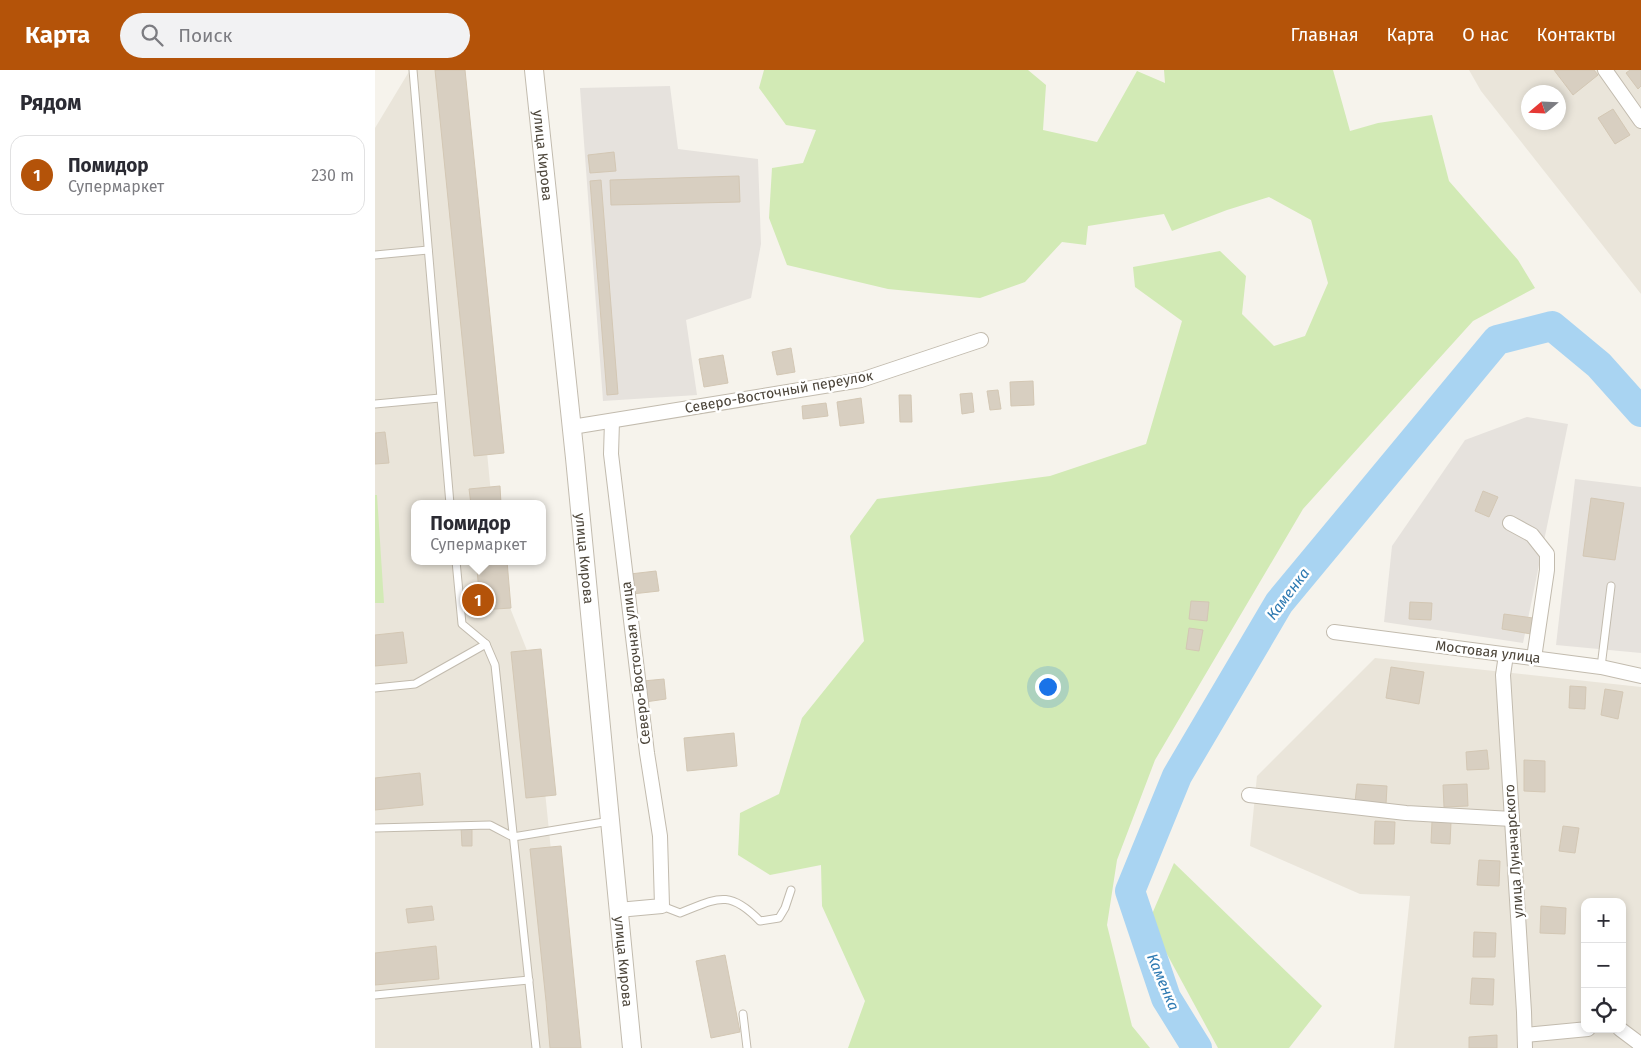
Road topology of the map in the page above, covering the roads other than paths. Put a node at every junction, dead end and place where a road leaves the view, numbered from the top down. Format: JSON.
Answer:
{"nodes":[{"id":1,"x":413,"y":70,"type":"edge"},
{"id":2,"x":534,"y":70,"type":"edge"},
{"id":3,"x":1605,"y":70,"type":"edge"},
{"id":4,"x":1641,"y":120,"type":"edge"},
{"id":5,"x":428,"y":250,"type":"junction"},
{"id":6,"x":375,"y":255,"type":"edge"},
{"id":7,"x":981,"y":340,"type":"dead end"},
{"id":8,"x":441,"y":398,"type":"junction"},
{"id":9,"x":375,"y":404,"type":"edge"},
{"id":10,"x":612,"y":421,"type":"junction"},
{"id":11,"x":572,"y":426,"type":"junction"},
{"id":12,"x":451,"y":500,"type":"edge"},
{"id":13,"x":1510,"y":523,"type":"dead end"},
{"id":14,"x":456,"y":565,"type":"edge"},
{"id":15,"x":1611,"y":586,"type":"dead end"},
{"id":16,"x":1334,"y":632,"type":"dead end"},
{"id":17,"x":486,"y":644,"type":"junction"},
{"id":18,"x":1506,"y":655,"type":"junction"},
{"id":19,"x":1534,"y":658,"type":"junction"},
{"id":20,"x":1601,"y":667,"type":"junction"},
{"id":21,"x":1641,"y":676,"type":"edge"},
{"id":22,"x":375,"y":688,"type":"edge"},
{"id":23,"x":1249,"y":795,"type":"dead end"},
{"id":24,"x":1512,"y":819,"type":"junction"},
{"id":25,"x":610,"y":821,"type":"junction"},
{"id":26,"x":375,"y":828,"type":"edge"},
{"id":27,"x":513,"y":837,"type":"junction"},
{"id":28,"x":791,"y":890,"type":"dead end"},
{"id":29,"x":662,"y":906,"type":"junction"},
{"id":30,"x":618,"y":910,"type":"junction"},
{"id":31,"x":529,"y":980,"type":"junction"},
{"id":32,"x":375,"y":995,"type":"edge"},
{"id":33,"x":743,"y":1014,"type":"dead end"},
{"id":34,"x":1581,"y":1030,"type":"edge"},
{"id":35,"x":1625,"y":1033,"type":"edge"},
{"id":36,"x":1525,"y":1041,"type":"edge"},
{"id":37,"x":536,"y":1048,"type":"edge"},
{"id":38,"x":632,"y":1048,"type":"edge"},
{"id":39,"x":747,"y":1048,"type":"edge"},
{"id":40,"x":1640,"y":1048,"type":"edge"}],
"edges":[{"from":1,"to":5,"type":"lane"},
{"from":2,"to":11,"type":"street","name":"улица Кирова"},
{"from":3,"to":4,"type":"street"},
{"from":5,"to":6,"type":"lane"},
{"from":5,"to":8,"type":"lane"},
{"from":7,"to":10,"type":"street","name":"Северо-Восточный переулок"},
{"from":8,"to":9,"type":"lane"},
{"from":8,"to":12,"type":"lane"},
{"from":10,"to":11,"type":"street","name":"Северо-Восточный переулок"},
{"from":10,"to":29,"type":"street","name":"Северо-Восточная улица"},
{"from":11,"to":25,"type":"street","name":"улица Кирова"},
{"from":13,"to":19,"type":"street"},
{"from":14,"to":17,"type":"lane"},
{"from":15,"to":20,"type":"lane"},
{"from":16,"to":18,"type":"street","name":"Мостовая улица"},
{"from":17,"to":22,"type":"lane"},
{"from":17,"to":27,"type":"lane"},
{"from":18,"to":19,"type":"street","name":"Мостовая улица"},
{"from":18,"to":24,"type":"street","name":"улица Луначарского"},
{"from":19,"to":20,"type":"street","name":"Мостовая улица"},
{"from":20,"to":21,"type":"street","name":"Мостовая улица"},
{"from":23,"to":24,"type":"street"},
{"from":24,"to":36,"type":"street","name":"улица Луначарского"},
{"from":25,"to":27,"type":"lane"},
{"from":25,"to":30,"type":"street","name":"улица Кирова"},
{"from":26,"to":27,"type":"lane"},
{"from":27,"to":31,"type":"lane"},
{"from":28,"to":29,"type":"lane"},
{"from":29,"to":30,"type":"street"},
{"from":30,"to":38,"type":"street","name":"улица Кирова"},
{"from":31,"to":32,"type":"lane"},
{"from":31,"to":37,"type":"lane"},
{"from":33,"to":39,"type":"lane"},
{"from":34,"to":36,"type":"street"},
{"from":35,"to":40,"type":"street"}]}
